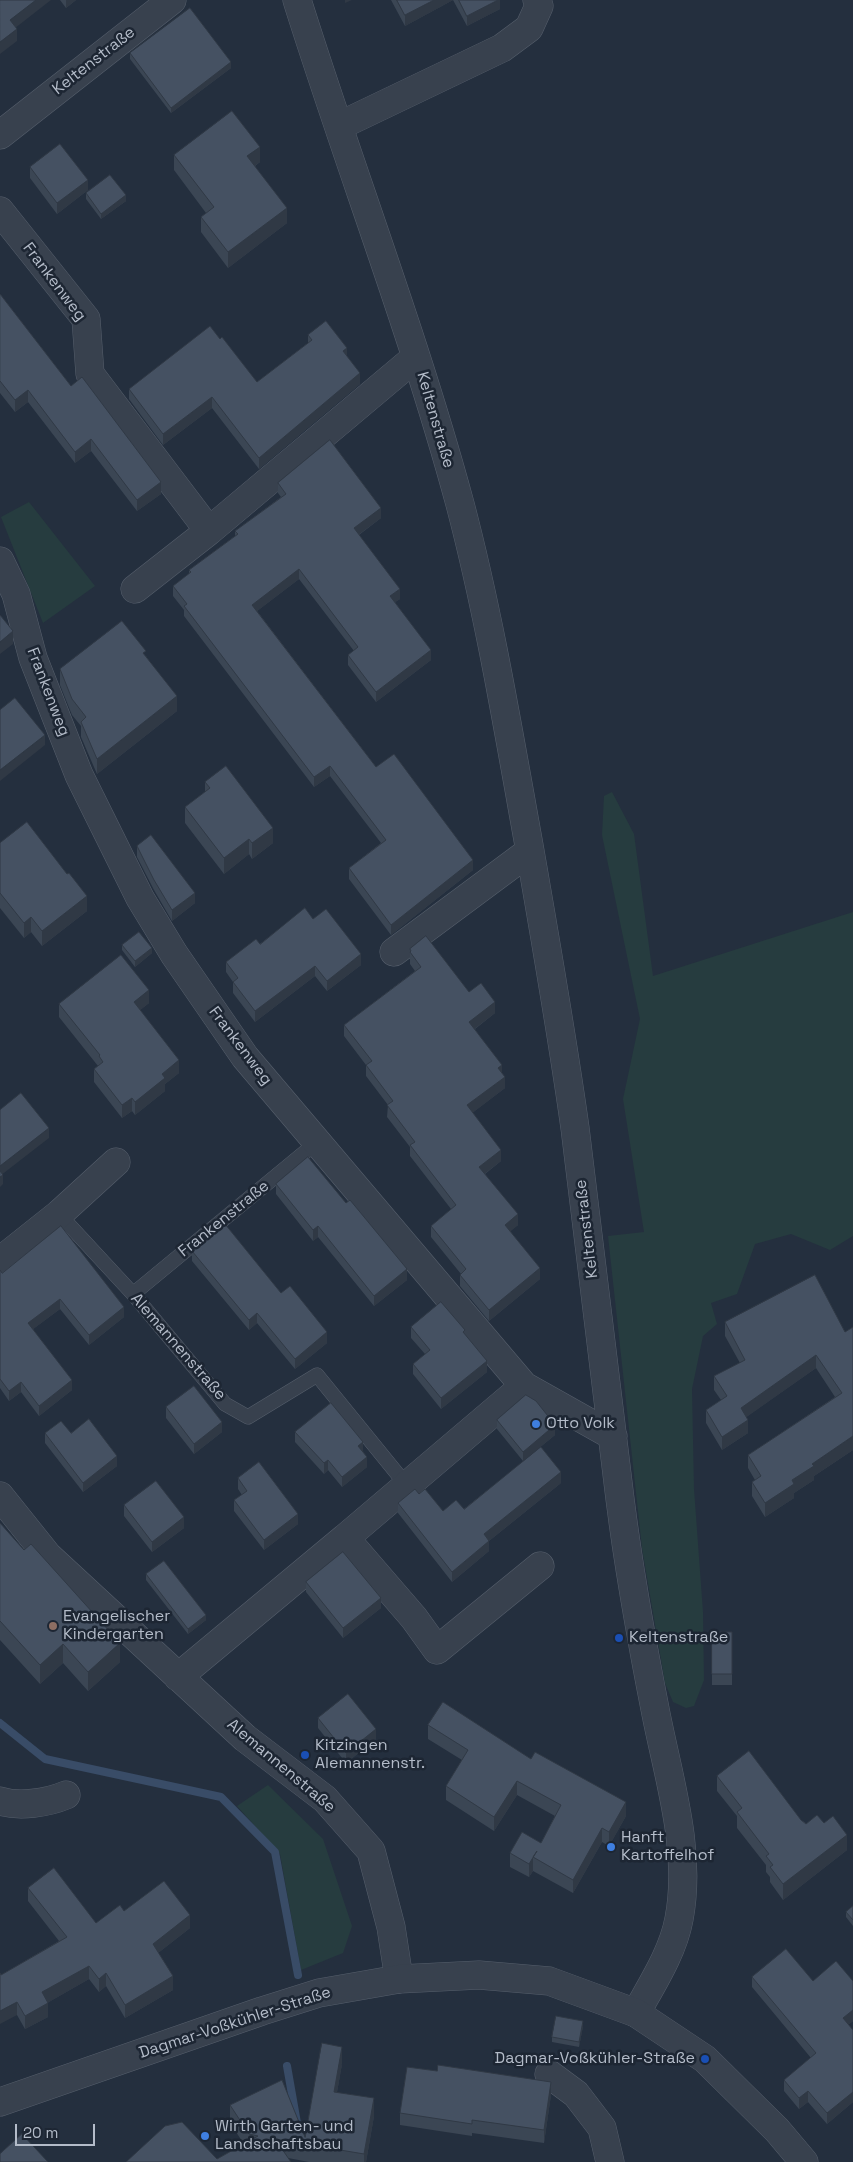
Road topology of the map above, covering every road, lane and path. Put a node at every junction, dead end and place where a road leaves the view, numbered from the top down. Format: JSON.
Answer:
{"nodes":[{"id":1,"x":172,"y":0,"type":"edge"},
{"id":2,"x":297,"y":0,"type":"edge"},
{"id":3,"x":537,"y":0,"type":"edge"},
{"id":4,"x":340,"y":126,"type":"junction"},
{"id":5,"x":7,"y":129,"type":"edge"},
{"id":6,"x":0,"y":211,"type":"edge"},
{"id":7,"x":416,"y":358,"type":"junction"},
{"id":8,"x":208,"y":531,"type":"junction"},
{"id":9,"x":0,"y":561,"type":"edge"},
{"id":10,"x":135,"y":589,"type":"dead end"},
{"id":11,"x":530,"y":851,"type":"junction"},
{"id":12,"x":394,"y":952,"type":"dead end"},
{"id":13,"x":316,"y":1143,"type":"junction"},
{"id":14,"x":116,"y":1162,"type":"dead end"},
{"id":15,"x":59,"y":1214,"type":"junction"},
{"id":16,"x":0,"y":1262,"type":"edge"},
{"id":17,"x":133,"y":1294,"type":"junction"},
{"id":18,"x":524,"y":1386,"type":"junction"},
{"id":19,"x":613,"y":1436,"type":"junction"},
{"id":20,"x":408,"y":1487,"type":"junction"},
{"id":21,"x":0,"y":1496,"type":"edge"},
{"id":22,"x":345,"y":1538,"type":"junction"},
{"id":23,"x":540,"y":1566,"type":"dead end"},
{"id":24,"x":178,"y":1677,"type":"junction"},
{"id":25,"x":66,"y":1795,"type":"dead end"},
{"id":26,"x":0,"y":1801,"type":"edge"},
{"id":27,"x":399,"y":1979,"type":"junction"},
{"id":28,"x":636,"y":2014,"type":"junction"},
{"id":29,"x":549,"y":2074,"type":"dead end"},
{"id":30,"x":0,"y":2102,"type":"edge"},
{"id":31,"x":610,"y":2162,"type":"edge"},
{"id":32,"x":804,"y":2162,"type":"edge"}],
"edges":[{"from":1,"to":5,"type":"street","name":"Keltenstraße"},
{"from":2,"to":4,"type":"street","name":"Keltenstraße"},
{"from":3,"to":4,"type":"street"},
{"from":4,"to":7,"type":"street","name":"Keltenstraße"},
{"from":6,"to":8,"type":"street","name":"Frankenweg"},
{"from":7,"to":8,"type":"street"},
{"from":7,"to":11,"type":"street","name":"Keltenstraße"},
{"from":8,"to":10,"type":"street"},
{"from":9,"to":13,"type":"street","name":"Frankenweg"},
{"from":11,"to":12,"type":"street"},
{"from":11,"to":19,"type":"street","name":"Keltenstraße"},
{"from":13,"to":17,"type":"lane","name":"Frankenstraße"},
{"from":13,"to":18,"type":"street","name":"Frankenweg"},
{"from":14,"to":15,"type":"street"},
{"from":15,"to":16,"type":"street"},
{"from":15,"to":17,"type":"lane","name":"Alemannenstraße"},
{"from":17,"to":20,"type":"lane","name":"Alemannenstraße"},
{"from":18,"to":19,"type":"street","name":"Frankenweg"},
{"from":18,"to":20,"type":"street"},
{"from":19,"to":28,"type":"street","name":"Keltenstraße"},
{"from":20,"to":22,"type":"street"},
{"from":21,"to":24,"type":"street","name":"Alemannenstraße"},
{"from":22,"to":23,"type":"street"},
{"from":22,"to":24,"type":"street"},
{"from":24,"to":27,"type":"street","name":"Alemannenstraße"},
{"from":25,"to":26,"type":"street"},
{"from":27,"to":28,"type":"street","name":"Dagmar-Voßkühler-Straße"},
{"from":27,"to":30,"type":"street","name":"Dagmar-Voßkühler-Straße"},
{"from":28,"to":32,"type":"street","name":"Dagmar-Voßkühler-Straße"},
{"from":29,"to":31,"type":"street"}]}
